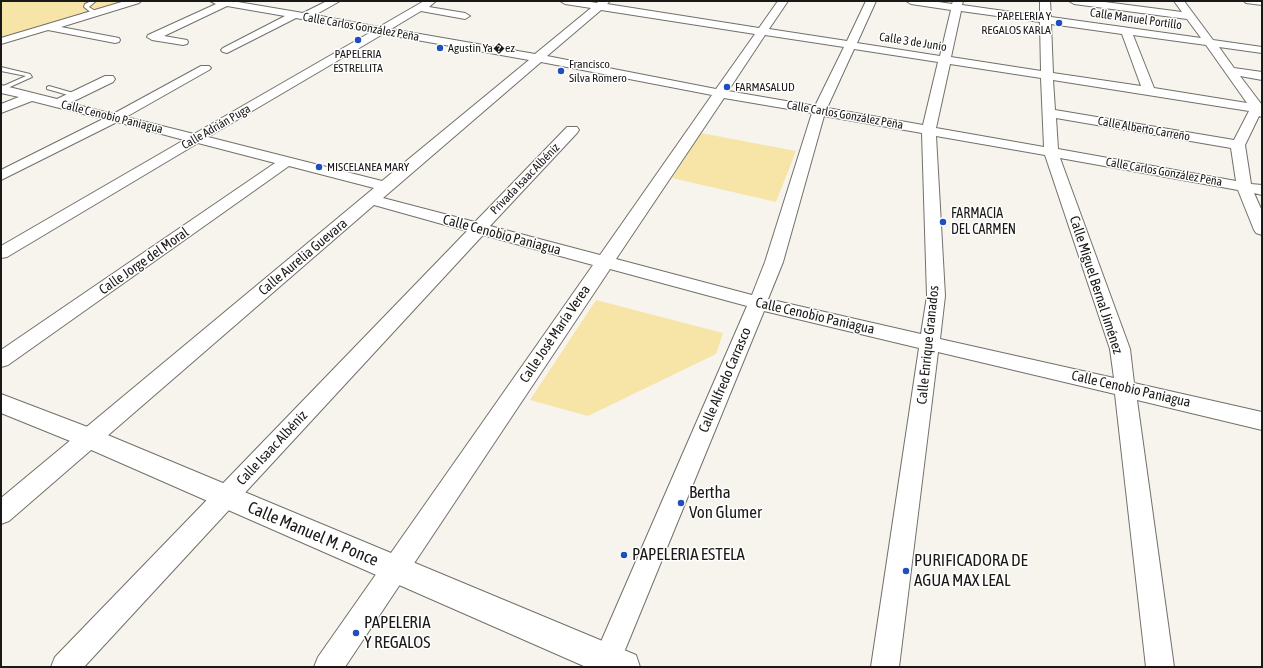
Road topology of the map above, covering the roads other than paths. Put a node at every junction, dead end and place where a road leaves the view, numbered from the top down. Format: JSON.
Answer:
{"nodes":[{"id":1,"x":94,"y":1,"type":"edge"},
{"id":2,"x":136,"y":1,"type":"edge"},
{"id":3,"x":270,"y":1,"type":"edge"},
{"id":4,"x":335,"y":1,"type":"edge"},
{"id":5,"x":565,"y":1,"type":"edge"},
{"id":6,"x":783,"y":1,"type":"edge"},
{"id":7,"x":871,"y":1,"type":"edge"},
{"id":8,"x":910,"y":1,"type":"edge"},
{"id":9,"x":1074,"y":1,"type":"edge"},
{"id":10,"x":1179,"y":1,"type":"edge"},
{"id":11,"x":1250,"y":1,"type":"edge"},
{"id":12,"x":220,"y":2,"type":"edge"},
{"id":13,"x":1262,"y":2,"type":"edge"},
{"id":14,"x":426,"y":4,"type":"edge"},
{"id":15,"x":602,"y":4,"type":"edge"},
{"id":16,"x":958,"y":4,"type":"edge"},
{"id":17,"x":255,"y":8,"type":"junction"},
{"id":18,"x":1046,"y":10,"type":"edge"},
{"id":19,"x":95,"y":13,"type":"junction"},
{"id":20,"x":300,"y":16,"type":"junction"},
{"id":21,"x":465,"y":16,"type":"dead end"},
{"id":22,"x":1189,"y":16,"type":"junction"},
{"id":23,"x":48,"y":27,"type":"junction"},
{"id":24,"x":1126,"y":31,"type":"junction"},
{"id":25,"x":380,"y":32,"type":"junction"},
{"id":26,"x":763,"y":32,"type":"junction"},
{"id":27,"x":115,"y":40,"type":"dead end"},
{"id":28,"x":1,"y":42,"type":"edge"},
{"id":29,"x":183,"y":42,"type":"dead end"},
{"id":30,"x":1210,"y":43,"type":"junction"},
{"id":31,"x":850,"y":46,"type":"junction"},
{"id":32,"x":227,"y":50,"type":"dead end"},
{"id":33,"x":1262,"y":50,"type":"edge"},
{"id":34,"x":539,"y":58,"type":"junction"},
{"id":35,"x":945,"y":60,"type":"junction"},
{"id":36,"x":205,"y":68,"type":"dead end"},
{"id":37,"x":1,"y":69,"type":"edge"},
{"id":38,"x":1230,"y":72,"type":"junction"},
{"id":39,"x":1047,"y":76,"type":"junction"},
{"id":40,"x":1262,"y":76,"type":"edge"},
{"id":41,"x":109,"y":79,"type":"dead end"},
{"id":42,"x":49,"y":88,"type":"dead end"},
{"id":43,"x":1,"y":89,"type":"edge"},
{"id":44,"x":1149,"y":92,"type":"junction"},
{"id":45,"x":719,"y":93,"type":"junction"},
{"id":46,"x":76,"y":95,"type":"junction"},
{"id":47,"x":30,"y":97,"type":"junction"},
{"id":48,"x":58,"y":104,"type":"junction"},
{"id":49,"x":1,"y":109,"type":"edge"},
{"id":50,"x":819,"y":111,"type":"junction"},
{"id":51,"x":1259,"y":111,"type":"edge"},
{"id":52,"x":1049,"y":113,"type":"junction"},
{"id":53,"x":115,"y":118,"type":"junction"},
{"id":54,"x":572,"y":130,"type":"dead end"},
{"id":55,"x":928,"y":130,"type":"junction"},
{"id":56,"x":196,"y":139,"type":"junction"},
{"id":57,"x":1238,"y":145,"type":"junction"},
{"id":58,"x":1051,"y":152,"type":"junction"},
{"id":59,"x":286,"y":162,"type":"junction"},
{"id":60,"x":1,"y":176,"type":"edge"},
{"id":61,"x":387,"y":187,"type":"junction"},
{"id":62,"x":1244,"y":187,"type":"junction"},
{"id":63,"x":1262,"y":190,"type":"edge"},
{"id":64,"x":372,"y":200,"type":"junction"},
{"id":65,"x":479,"y":228,"type":"junction"},
{"id":66,"x":1262,"y":230,"type":"edge"},
{"id":67,"x":1,"y":253,"type":"edge"},
{"id":68,"x":604,"y":262,"type":"junction"},
{"id":69,"x":758,"y":303,"type":"junction"},
{"id":70,"x":930,"y":342,"type":"junction"},
{"id":71,"x":1,"y":360,"type":"edge"},
{"id":72,"x":1125,"y":388,"type":"junction"},
{"id":73,"x":1,"y":403,"type":"edge"},
{"id":74,"x":1262,"y":421,"type":"edge"},
{"id":75,"x":89,"y":438,"type":"junction"},
{"id":76,"x":226,"y":497,"type":"junction"},
{"id":77,"x":1,"y":513,"type":"edge"},
{"id":78,"x":395,"y":569,"type":"junction"},
{"id":79,"x":612,"y":665,"type":"edge"},
{"id":80,"x":65,"y":667,"type":"edge"},
{"id":81,"x":328,"y":667,"type":"edge"},
{"id":82,"x":885,"y":667,"type":"edge"},
{"id":83,"x":1160,"y":667,"type":"edge"}],
"edges":[{"from":1,"to":19,"type":"lane"},
{"from":2,"to":19,"type":"street"},
{"from":3,"to":17,"type":"street"},
{"from":4,"to":20,"type":"street"},
{"from":5,"to":15,"type":"street","name":"Calle 3 de Junio"},
{"from":6,"to":26,"type":"street","name":"Calle José María Verea"},
{"from":7,"to":31,"type":"street","name":"Calle Alfredo Carrasco"},
{"from":8,"to":16,"type":"street","name":"Calle Manuel Portillo"},
{"from":9,"to":22,"type":"street"},
{"from":10,"to":22,"type":"street"},
{"from":11,"to":13,"type":"street"},
{"from":12,"to":17,"type":"street","name":"Calle Carlos González Peña"},
{"from":12,"to":29,"type":"street"},
{"from":14,"to":21,"type":"street"},
{"from":14,"to":25,"type":"street","name":"Calle Adrián Puga"},
{"from":15,"to":26,"type":"street","name":"Calle 3 de Junio"},
{"from":15,"to":34,"type":"street","name":"Calle Aurelia Guevara"},
{"from":16,"to":18,"type":"street","name":"Calle Manuel Portillo"},
{"from":16,"to":35,"type":"street","name":"Calle Enrique Granados"},
{"from":17,"to":20,"type":"street","name":"Calle Carlos González Peña"},
{"from":18,"to":24,"type":"street","name":"Calle Manuel Portillo"},
{"from":18,"to":39,"type":"street","name":"Calle Miguel Bernal Jiménez"},
{"from":19,"to":23,"type":"street"},
{"from":20,"to":25,"type":"street","name":"Calle Carlos González Peña"},
{"from":20,"to":32,"type":"street"},
{"from":22,"to":30,"type":"street"},
{"from":23,"to":27,"type":"street"},
{"from":23,"to":28,"type":"street"},
{"from":24,"to":30,"type":"street","name":"Calle Manuel Portillo"},
{"from":24,"to":44,"type":"street"},
{"from":25,"to":34,"type":"street","name":"Calle Carlos González Peña"},
{"from":25,"to":56,"type":"street","name":"Calle Adrián Puga"},
{"from":26,"to":31,"type":"street","name":"Calle 3 de Junio"},
{"from":26,"to":45,"type":"street","name":"Calle José María Verea"},
{"from":30,"to":33,"type":"street","name":"Calle Manuel Portillo"},
{"from":30,"to":38,"type":"street"},
{"from":31,"to":35,"type":"street","name":"Calle 3 de Junio"},
{"from":31,"to":50,"type":"street","name":"Calle Alfredo Carrasco"},
{"from":34,"to":45,"type":"street","name":"Calle Carlos González Peña"},
{"from":34,"to":61,"type":"street","name":"Calle Aurelia Guevara"},
{"from":35,"to":39,"type":"street","name":"Calle 3 de Junio"},
{"from":35,"to":55,"type":"street","name":"Calle Enrique Granados"},
{"from":36,"to":53,"type":"street"},
{"from":37,"to":43,"type":"lane"},
{"from":38,"to":40,"type":"street"},
{"from":38,"to":51,"type":"street"},
{"from":39,"to":44,"type":"street","name":"Calle 3 de Junio"},
{"from":39,"to":52,"type":"street","name":"Calle Miguel Bernal Jiménez"},
{"from":41,"to":46,"type":"street"},
{"from":42,"to":46,"type":"lane"},
{"from":43,"to":47,"type":"street","name":"Calle Cenobio Paniagua"},
{"from":44,"to":51,"type":"street","name":"Calle 3 de Junio"},
{"from":45,"to":50,"type":"street","name":"Calle Carlos González Peña"},
{"from":45,"to":68,"type":"street","name":"Calle José María Verea"},
{"from":46,"to":48,"type":"street"},
{"from":47,"to":48,"type":"street","name":"Calle Cenobio Paniagua"},
{"from":47,"to":49,"type":"street"},
{"from":48,"to":53,"type":"street","name":"Calle Cenobio Paniagua"},
{"from":50,"to":55,"type":"street","name":"Calle Carlos González Peña"},
{"from":50,"to":69,"type":"street","name":"Calle Alfredo Carrasco"},
{"from":51,"to":57,"type":"street"},
{"from":52,"to":57,"type":"street","name":"Calle Alberto Carreño"},
{"from":52,"to":58,"type":"street","name":"Calle Miguel Bernal Jiménez"},
{"from":53,"to":56,"type":"street","name":"Calle Cenobio Paniagua"},
{"from":53,"to":60,"type":"street"},
{"from":54,"to":65,"type":"street","name":"Privada Isaac Albéniz"},
{"from":55,"to":58,"type":"street","name":"Calle Carlos González Peña"},
{"from":55,"to":70,"type":"street","name":"Calle Enrique Granados"},
{"from":56,"to":59,"type":"street","name":"Calle Cenobio Paniagua"},
{"from":56,"to":67,"type":"street","name":"Calle Adrián Puga"},
{"from":57,"to":62,"type":"street"},
{"from":58,"to":62,"type":"street","name":"Calle Carlos González Peña"},
{"from":58,"to":72,"type":"street","name":"Calle Miguel Bernal Jiménez"},
{"from":59,"to":61,"type":"street","name":"Calle Cenobio Paniagua"},
{"from":59,"to":71,"type":"street","name":"Calle Jorge del Moral"},
{"from":61,"to":64,"type":"street","name":"Calle Aurelia Guevara"},
{"from":62,"to":63,"type":"street","name":"Calle Carlos González Peña"},
{"from":62,"to":66,"type":"street"},
{"from":64,"to":65,"type":"street","name":"Calle Cenobio Paniagua"},
{"from":64,"to":75,"type":"street","name":"Calle Aurelia Guevara"},
{"from":65,"to":68,"type":"street","name":"Calle Cenobio Paniagua"},
{"from":65,"to":76,"type":"street","name":"Calle Isaac Albéniz"},
{"from":68,"to":69,"type":"street","name":"Calle Cenobio Paniagua"},
{"from":68,"to":78,"type":"street","name":"Calle José María Verea"},
{"from":69,"to":70,"type":"street","name":"Calle Cenobio Paniagua"},
{"from":69,"to":79,"type":"street","name":"Calle Alfredo Carrasco"},
{"from":70,"to":72,"type":"street","name":"Calle Cenobio Paniagua"},
{"from":70,"to":82,"type":"street","name":"Calle Enrique Granados"},
{"from":72,"to":74,"type":"street","name":"Calle Cenobio Paniagua"},
{"from":72,"to":83,"type":"street","name":"Calle Miguel Bernal Jiménez"},
{"from":73,"to":75,"type":"street","name":"Calle Manuel M. Ponce"},
{"from":75,"to":76,"type":"street","name":"Calle Manuel M. Ponce"},
{"from":75,"to":77,"type":"street","name":"Calle Aurelia Guevara"},
{"from":76,"to":78,"type":"street","name":"Calle Manuel M. Ponce"},
{"from":76,"to":80,"type":"street","name":"Calle Isaac Albéniz"},
{"from":78,"to":79,"type":"street","name":"Calle Manuel M. Ponce"},
{"from":78,"to":81,"type":"street","name":"Calle José María Verea"}]}
